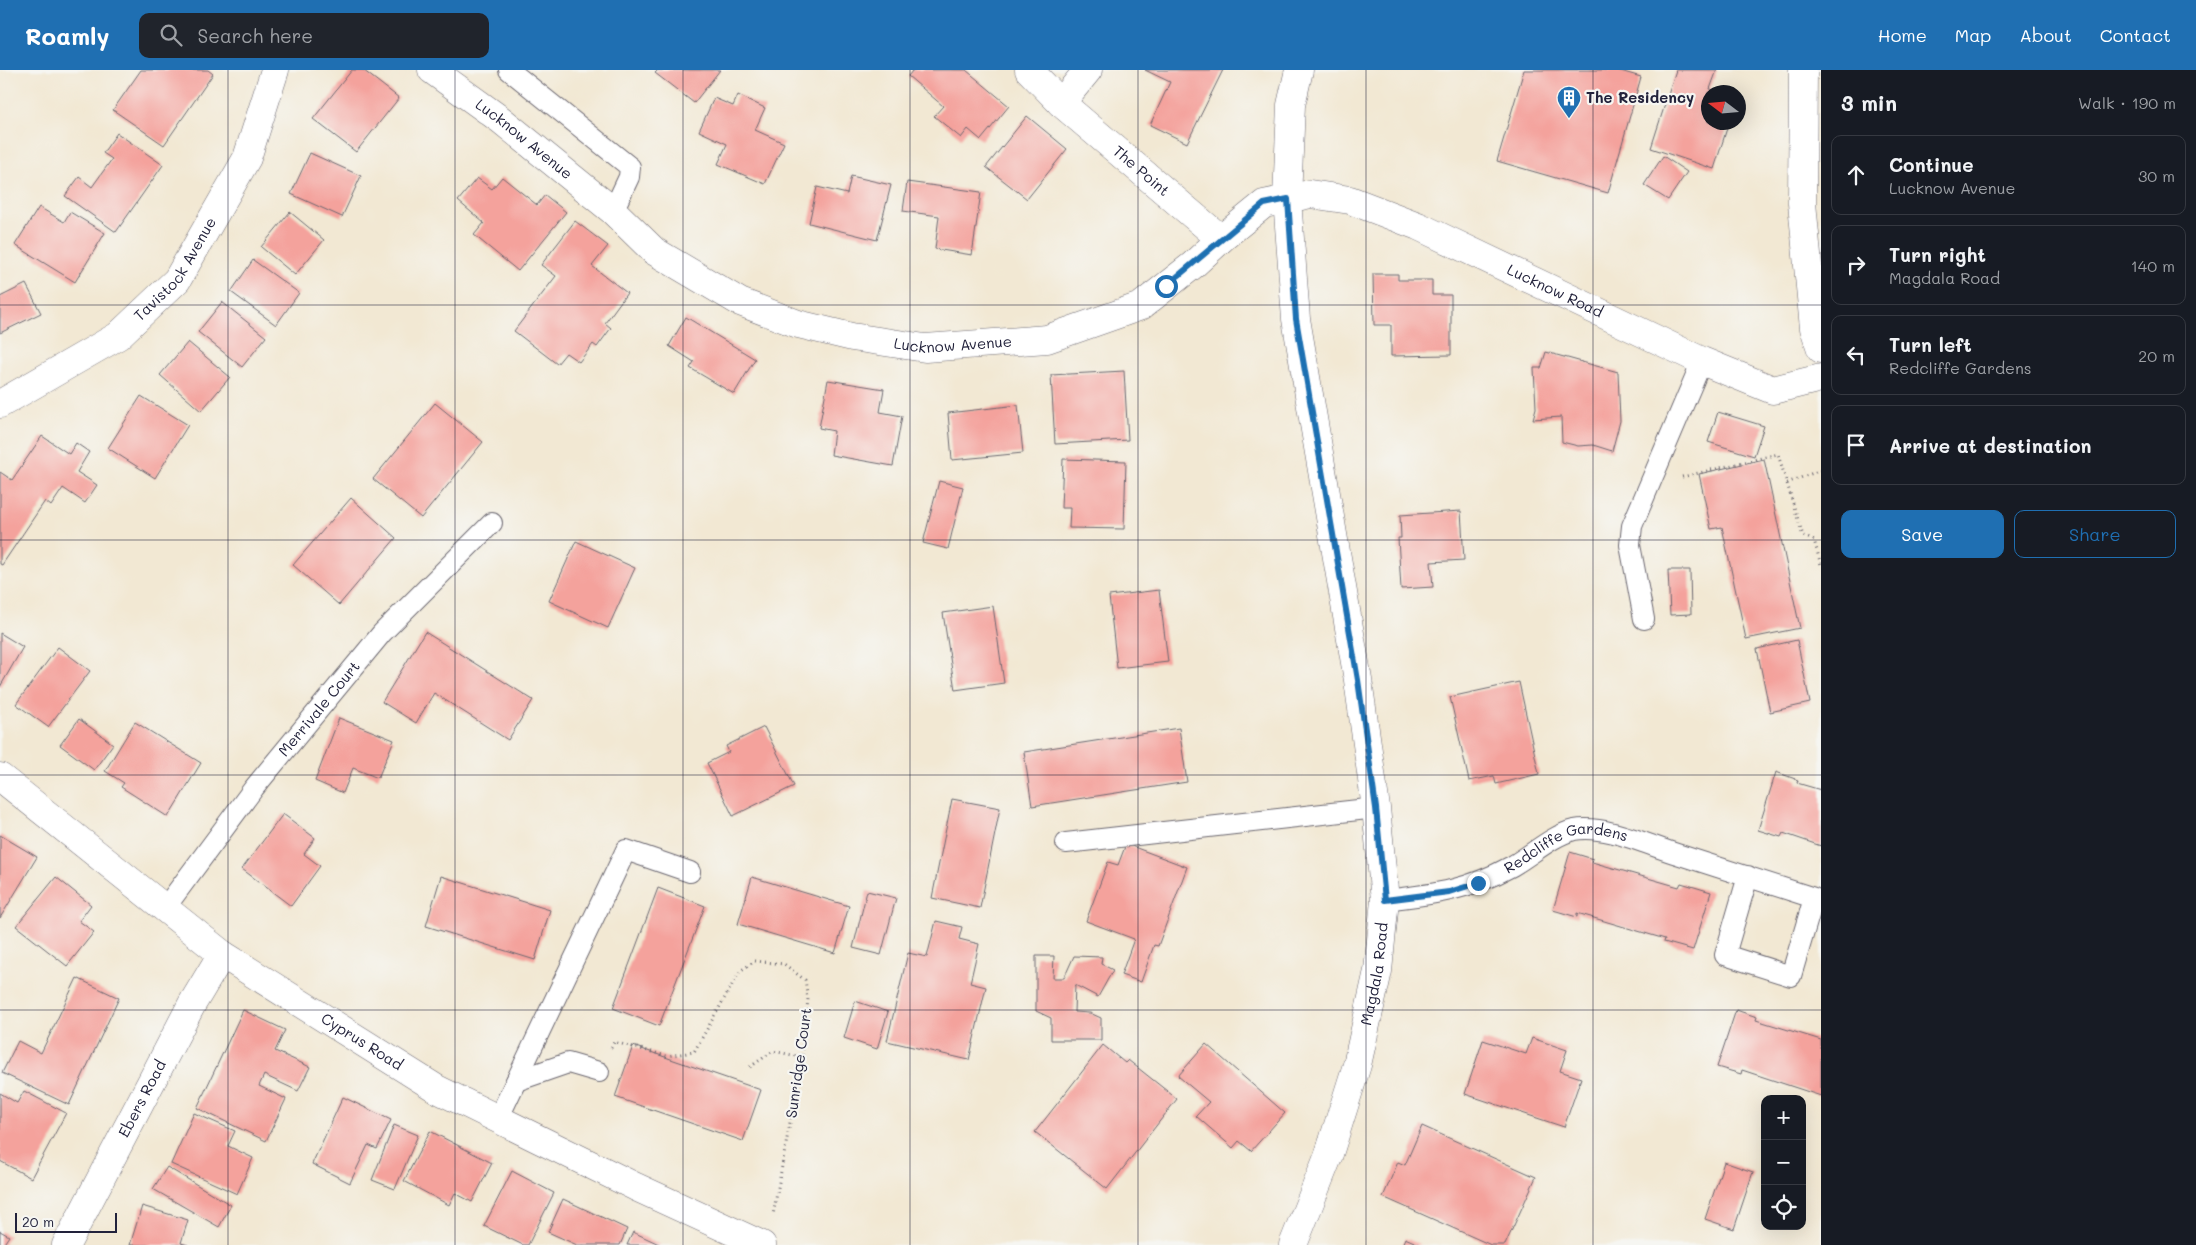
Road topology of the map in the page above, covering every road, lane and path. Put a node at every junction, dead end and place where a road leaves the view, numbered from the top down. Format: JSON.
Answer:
{"nodes":[{"id":1,"x":275,"y":70,"type":"edge"},
{"id":2,"x":432,"y":70,"type":"edge"},
{"id":3,"x":509,"y":70,"type":"edge"},
{"id":4,"x":1029,"y":70,"type":"edge"},
{"id":5,"x":1088,"y":70,"type":"edge"},
{"id":6,"x":1299,"y":70,"type":"edge"},
{"id":7,"x":1803,"y":70,"type":"edge"},
{"id":8,"x":1061,"y":103,"type":"junction"},
{"id":9,"x":1288,"y":199,"type":"junction"},
{"id":10,"x":613,"y":211,"type":"junction"},
{"id":11,"x":1221,"y":239,"type":"junction"},
{"id":12,"x":1821,"y":349,"type":"edge"},
{"id":13,"x":1702,"y":361,"type":"junction"},
{"id":14,"x":1821,"y":378,"type":"edge"},
{"id":15,"x":0,"y":404,"type":"edge"},
{"id":16,"x":1821,"y":470,"type":"edge"},
{"id":17,"x":1787,"y":483,"type":"junction"},
{"id":18,"x":1650,"y":485,"type":"junction"},
{"id":19,"x":492,"y":523,"type":"dead end"},
{"id":20,"x":1821,"y":565,"type":"edge"},
{"id":21,"x":1644,"y":620,"type":"dead end"},
{"id":22,"x":0,"y":777,"type":"edge"},
{"id":23,"x":1376,"y":808,"type":"junction"},
{"id":24,"x":1066,"y":843,"type":"dead end"},
{"id":25,"x":690,"y":872,"type":"dead end"},
{"id":26,"x":1748,"y":876,"type":"junction"},
{"id":27,"x":1385,"y":900,"type":"junction"},
{"id":28,"x":165,"y":908,"type":"junction"},
{"id":29,"x":222,"y":954,"type":"junction"},
{"id":30,"x":802,"y":1057,"type":"junction"},
{"id":31,"x":750,"y":1068,"type":"dead end"},
{"id":32,"x":599,"y":1072,"type":"joint"},
{"id":33,"x":516,"y":1081,"type":"junction"},
{"id":34,"x":498,"y":1119,"type":"junction"},
{"id":35,"x":773,"y":1217,"type":"dead end"},
{"id":36,"x":66,"y":1245,"type":"edge"},
{"id":37,"x":762,"y":1245,"type":"edge"},
{"id":38,"x":1293,"y":1245,"type":"edge"}],
"edges":[{"from":1,"to":15,"type":"street","name":"Tavistock Avenue"},
{"from":2,"to":10,"type":"street","name":"Lucknow Avenue"},
{"from":3,"to":10,"type":"lane"},
{"from":4,"to":8,"type":"street","name":"The Point"},
{"from":5,"to":8,"type":"street"},
{"from":6,"to":9,"type":"street","name":"Magdala Road"},
{"from":7,"to":12,"type":"street"},
{"from":8,"to":11,"type":"street","name":"The Point"},
{"from":9,"to":11,"type":"street","name":"Lucknow Avenue"},
{"from":9,"to":13,"type":"street","name":"Lucknow Road"},
{"from":9,"to":23,"type":"street","name":"Magdala Road"},
{"from":10,"to":11,"type":"street","name":"Lucknow Avenue"},
{"from":13,"to":14,"type":"street","name":"Lucknow Road"},
{"from":13,"to":18,"type":"lane"},
{"from":16,"to":17,"type":"path"},
{"from":17,"to":18,"type":"path"},
{"from":17,"to":20,"type":"path"},
{"from":18,"to":21,"type":"lane"},
{"from":19,"to":28,"type":"lane","name":"Merrivale Court"},
{"from":22,"to":28,"type":"street","name":"Cyprus Road"},
{"from":23,"to":24,"type":"lane"},
{"from":23,"to":27,"type":"street","name":"Magdala Road"},
{"from":25,"to":33,"type":"lane"},
{"from":26,"to":26,"type":"lane","name":"Redcliffe Gardens"},
{"from":26,"to":27,"type":"lane","name":"Redcliffe Gardens"},
{"from":27,"to":38,"type":"street","name":"Magdala Road"},
{"from":28,"to":29,"type":"street","name":"Cyprus Road"},
{"from":29,"to":34,"type":"street","name":"Cyprus Road"},
{"from":29,"to":36,"type":"street","name":"Ebers Road"},
{"from":30,"to":31,"type":"path"},
{"from":30,"to":32,"type":"path","name":"Sunridge Court"},
{"from":30,"to":35,"type":"path","name":"Sunridge Court"},
{"from":32,"to":33,"type":"lane"},
{"from":33,"to":34,"type":"lane"},
{"from":34,"to":37,"type":"street","name":"Cyprus Road"}]}
